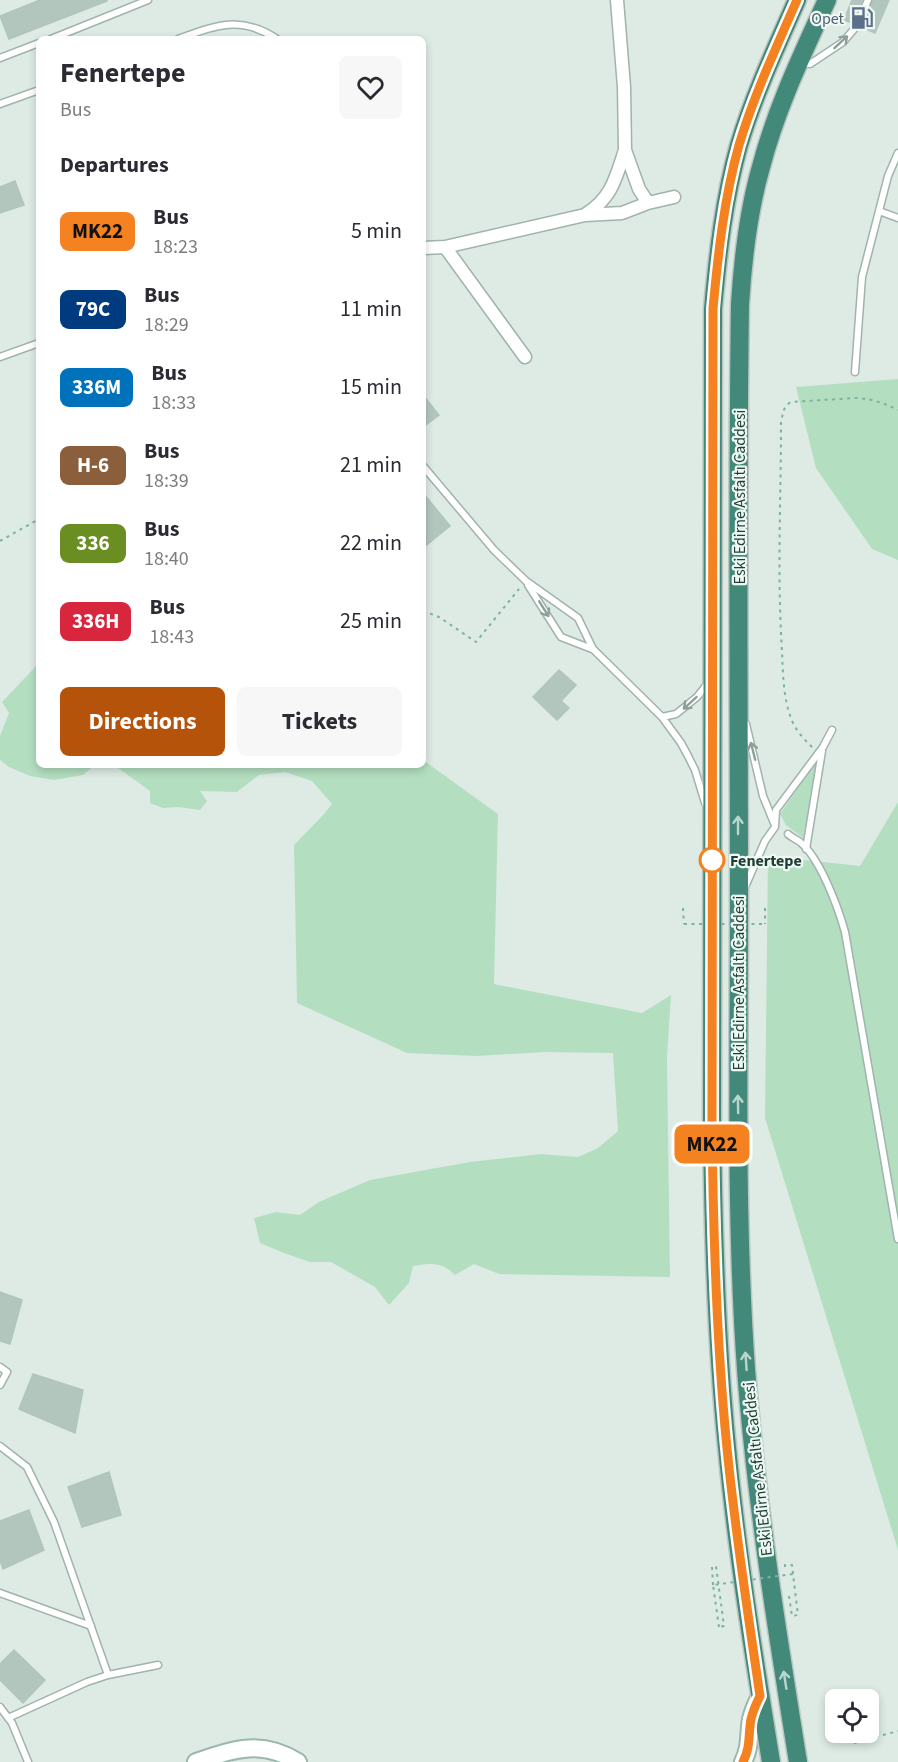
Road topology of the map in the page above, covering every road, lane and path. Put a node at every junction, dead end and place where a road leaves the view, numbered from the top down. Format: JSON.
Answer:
{"nodes":[{"id":1,"x":148,"y":0,"type":"edge"},
{"id":2,"x":618,"y":0,"type":"edge"},
{"id":3,"x":797,"y":0,"type":"edge"},
{"id":4,"x":827,"y":0,"type":"edge"},
{"id":5,"x":868,"y":0,"type":"edge"},
{"id":6,"x":66,"y":36,"type":"edge"},
{"id":7,"x":187,"y":36,"type":"edge"},
{"id":8,"x":270,"y":36,"type":"edge"},
{"id":9,"x":36,"y":44,"type":"edge"},
{"id":10,"x":0,"y":58,"type":"edge"},
{"id":11,"x":798,"y":63,"type":"junction"},
{"id":12,"x":36,"y":91,"type":"edge"},
{"id":13,"x":0,"y":104,"type":"edge"},
{"id":14,"x":625,"y":150,"type":"junction"},
{"id":15,"x":898,"y":153,"type":"edge"},
{"id":16,"x":674,"y":197,"type":"dead end"},
{"id":17,"x":648,"y":203,"type":"junction"},
{"id":18,"x":879,"y":211,"type":"junction"},
{"id":19,"x":585,"y":215,"type":"junction"},
{"id":20,"x":898,"y":218,"type":"edge"},
{"id":21,"x":445,"y":247,"type":"junction"},
{"id":22,"x":426,"y":248,"type":"edge"},
{"id":23,"x":36,"y":344,"type":"edge"},
{"id":24,"x":0,"y":357,"type":"edge"},
{"id":25,"x":525,"y":357,"type":"dead end"},
{"id":26,"x":855,"y":372,"type":"dead end"},
{"id":27,"x":898,"y":410,"type":"edge"},
{"id":28,"x":426,"y":470,"type":"edge"},
{"id":29,"x":36,"y":521,"type":"edge"},
{"id":30,"x":0,"y":541,"type":"edge"},
{"id":31,"x":526,"y":581,"type":"junction"},
{"id":32,"x":426,"y":612,"type":"edge"},
{"id":33,"x":593,"y":649,"type":"junction"},
{"id":34,"x":712,"y":678,"type":"junction"},
{"id":35,"x":739,"y":695,"type":"junction"},
{"id":36,"x":662,"y":717,"type":"junction"},
{"id":37,"x":832,"y":730,"type":"dead end"},
{"id":38,"x":823,"y":747,"type":"junction"},
{"id":39,"x":818,"y":754,"type":"junction"},
{"id":40,"x":775,"y":827,"type":"junction"},
{"id":41,"x":712,"y":829,"type":"junction"},
{"id":42,"x":788,"y":834,"type":"dead end"},
{"id":43,"x":806,"y":849,"type":"junction"},
{"id":44,"x":739,"y":905,"type":"junction"},
{"id":45,"x":683,"y":908,"type":"dead end"},
{"id":46,"x":765,"y":908,"type":"dead end"},
{"id":47,"x":898,"y":1239,"type":"edge"},
{"id":48,"x":0,"y":1367,"type":"edge"},
{"id":49,"x":0,"y":1385,"type":"edge"},
{"id":50,"x":0,"y":1446,"type":"edge"},
{"id":51,"x":793,"y":1574,"type":"junction"},
{"id":52,"x":786,"y":1575,"type":"dead end"},
{"id":53,"x":713,"y":1585,"type":"junction"},
{"id":54,"x":0,"y":1593,"type":"edge"},
{"id":55,"x":789,"y":1596,"type":"dead end"},
{"id":56,"x":91,"y":1626,"type":"junction"},
{"id":57,"x":158,"y":1665,"type":"dead end"},
{"id":58,"x":108,"y":1675,"type":"junction"},
{"id":59,"x":760,"y":1696,"type":"junction"},
{"id":60,"x":0,"y":1707,"type":"edge"},
{"id":61,"x":8,"y":1718,"type":"junction"},
{"id":62,"x":898,"y":1731,"type":"edge"},
{"id":63,"x":879,"y":1736,"type":"edge"},
{"id":64,"x":794,"y":1738,"type":"junction"},
{"id":65,"x":28,"y":1762,"type":"edge"},
{"id":66,"x":196,"y":1762,"type":"edge"},
{"id":67,"x":298,"y":1762,"type":"edge"},
{"id":68,"x":743,"y":1762,"type":"edge"},
{"id":69,"x":771,"y":1762,"type":"edge"},
{"id":70,"x":798,"y":1762,"type":"edge"},
{"id":71,"x":803,"y":1762,"type":"edge"}],
"edges":[{"from":1,"to":6,"type":"lane"},
{"from":2,"to":14,"type":"street"},
{"from":3,"to":34,"type":"highway","name":"Eski Edirne Asfaltı Caddesi"},
{"from":4,"to":11,"type":"highway","name":"Eski Edirne Asfaltı Caddesi"},
{"from":11,"to":5,"type":"lane","one_way":true},
{"from":7,"to":8,"type":"lane"},
{"from":9,"to":10,"type":"lane"},
{"from":11,"to":35,"type":"highway","name":"Eski Edirne Asfaltı Caddesi"},
{"from":12,"to":13,"type":"lane"},
{"from":14,"to":17,"type":"street"},
{"from":14,"to":19,"type":"street"},
{"from":15,"to":18,"type":"lane"},
{"from":16,"to":17,"type":"street"},
{"from":17,"to":19,"type":"street"},
{"from":18,"to":20,"type":"lane"},
{"from":18,"to":26,"type":"lane"},
{"from":19,"to":21,"type":"street"},
{"from":21,"to":22,"type":"street"},
{"from":21,"to":25,"type":"street"},
{"from":23,"to":24,"type":"lane"},
{"from":27,"to":39,"type":"path"},
{"from":28,"to":31,"type":"lane"},
{"from":29,"to":30,"type":"path"},
{"from":31,"to":32,"type":"path"},
{"from":31,"to":33,"type":"lane"},
{"from":31,"to":33,"type":"lane","one_way":true},
{"from":33,"to":36,"type":"lane"},
{"from":34,"to":36,"type":"lane","one_way":true},
{"from":34,"to":41,"type":"highway","name":"Eski Edirne Asfaltı Caddesi"},
{"from":40,"to":35,"type":"lane","one_way":true},
{"from":44,"to":35,"type":"highway","name":"Eski Edirne Asfaltı Caddesi","one_way":true},
{"from":36,"to":41,"type":"lane"},
{"from":37,"to":38,"type":"lane"},
{"from":38,"to":39,"type":"lane"},
{"from":38,"to":43,"type":"lane"},
{"from":39,"to":40,"type":"lane"},
{"from":40,"to":44,"type":"lane"},
{"from":41,"to":59,"type":"highway","name":"Eski Edirne Asfaltı Caddesi"},
{"from":42,"to":43,"type":"lane"},
{"from":43,"to":47,"type":"lane"},
{"from":64,"to":44,"type":"highway","name":"Eski Edirne Asfaltı Caddesi","one_way":true},
{"from":45,"to":46,"type":"path","bridge":true},
{"from":48,"to":49,"type":"lane"},
{"from":50,"to":56,"type":"lane"},
{"from":51,"to":52,"type":"path"},
{"from":51,"to":53,"type":"path","bridge":true},
{"from":51,"to":55,"type":"path","bridge":true},
{"from":53,"to":53,"type":"path","bridge":true},
{"from":54,"to":56,"type":"lane"},
{"from":56,"to":58,"type":"lane"},
{"from":57,"to":58,"type":"lane"},
{"from":58,"to":61,"type":"lane"},
{"from":59,"to":68,"type":"main road"},
{"from":59,"to":69,"type":"highway","name":"Eski Edirne Asfaltı Caddesi"},
{"from":60,"to":61,"type":"lane"},
{"from":61,"to":65,"type":"lane"},
{"from":62,"to":63,"type":"path"},
{"from":64,"to":70,"type":"highway","name":"Eski Edirne Asfaltı Caddesi"},
{"from":64,"to":71,"type":"highway"},
{"from":66,"to":67,"type":"main road"}]}
